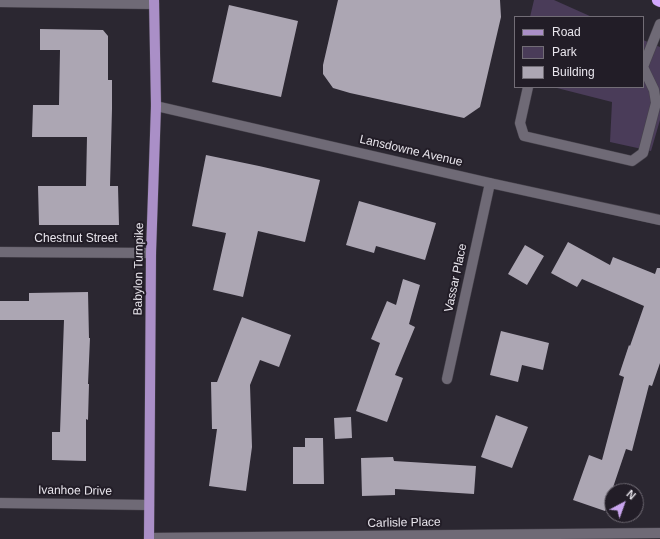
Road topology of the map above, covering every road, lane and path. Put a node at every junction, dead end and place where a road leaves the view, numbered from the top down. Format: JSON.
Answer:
{"nodes":[{"id":1,"x":0,"y":2,"type":"edge"},
{"id":2,"x":154,"y":2,"type":"edge"},
{"id":3,"x":660,"y":24,"type":"edge"},
{"id":4,"x":644,"y":64,"type":"edge"},
{"id":5,"x":644,"y":69,"type":"edge"},
{"id":6,"x":528,"y":88,"type":"edge"},
{"id":7,"x":156,"y":106,"type":"junction"},
{"id":8,"x":490,"y":183,"type":"junction"},
{"id":9,"x":660,"y":220,"type":"edge"},
{"id":10,"x":0,"y":252,"type":"edge"},
{"id":11,"x":151,"y":253,"type":"junction"},
{"id":12,"x":447,"y":379,"type":"dead end"},
{"id":13,"x":0,"y":503,"type":"edge"},
{"id":14,"x":149,"y":505,"type":"junction"},
{"id":15,"x":660,"y":533,"type":"edge"},
{"id":16,"x":148,"y":539,"type":"edge"}],
"edges":[{"from":1,"to":2,"type":"street"},
{"from":2,"to":7,"type":"main road","name":"Babylon Turnpike"},
{"from":3,"to":4,"type":"street"},
{"from":5,"to":6,"type":"street"},
{"from":7,"to":8,"type":"street","name":"Lansdowne Avenue"},
{"from":7,"to":11,"type":"main road","name":"Babylon Turnpike"},
{"from":8,"to":9,"type":"street","name":"Lansdowne Avenue"},
{"from":8,"to":12,"type":"street","name":"Vassar Place"},
{"from":10,"to":11,"type":"street","name":"Chestnut Street"},
{"from":11,"to":14,"type":"main road","name":"Babylon Turnpike"},
{"from":13,"to":14,"type":"street","name":"Ivanhoe Drive"},
{"from":14,"to":16,"type":"main road","name":"Babylon Turnpike"},
{"from":15,"to":16,"type":"street","name":"Carlisle Place"}]}
